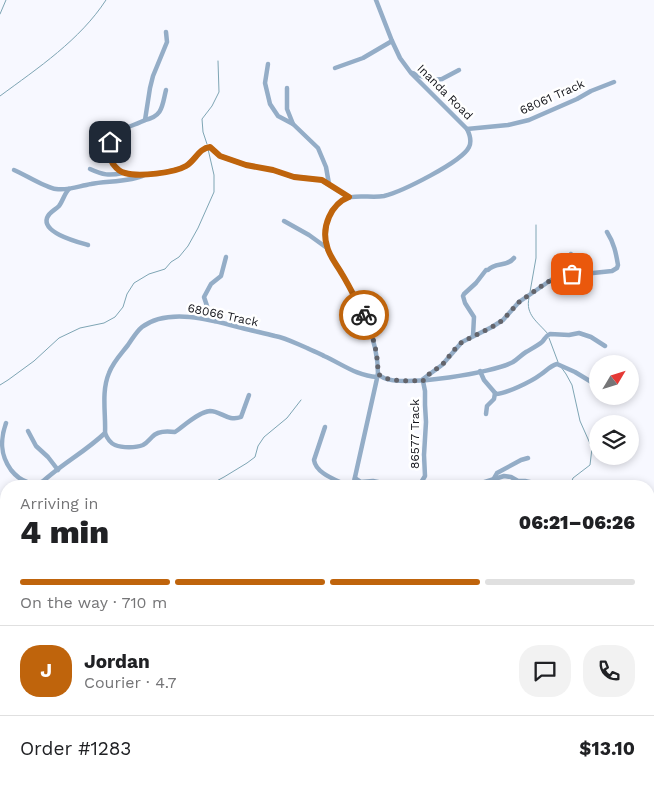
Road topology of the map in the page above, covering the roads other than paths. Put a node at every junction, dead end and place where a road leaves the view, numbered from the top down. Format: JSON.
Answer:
{"nodes":[{"id":1,"x":376,"y":0,"type":"edge"},
{"id":2,"x":166,"y":32,"type":"dead end"},
{"id":3,"x":392,"y":41,"type":"junction"},
{"id":4,"x":268,"y":64,"type":"dead end"},
{"id":5,"x":335,"y":68,"type":"dead end"},
{"id":6,"x":459,"y":70,"type":"dead end"},
{"id":7,"x":411,"y":72,"type":"junction"},
{"id":8,"x":614,"y":82,"type":"dead end"},
{"id":9,"x":287,"y":88,"type":"dead end"},
{"id":10,"x":166,"y":90,"type":"dead end"},
{"id":11,"x":145,"y":120,"type":"junction"},
{"id":12,"x":293,"y":124,"type":"junction"},
{"id":13,"x":468,"y":129,"type":"junction"},
{"id":14,"x":90,"y":169,"type":"dead end"},
{"id":15,"x":14,"y":170,"type":"dead end"},
{"id":16,"x":123,"y":173,"type":"junction"},
{"id":17,"x":144,"y":174,"type":"junction"},
{"id":18,"x":329,"y":184,"type":"junction"},
{"id":19,"x":70,"y":188,"type":"junction"},
{"id":20,"x":349,"y":197,"type":"junction"},
{"id":21,"x":284,"y":221,"type":"dead end"},
{"id":22,"x":607,"y":232,"type":"dead end"},
{"id":23,"x":88,"y":245,"type":"dead end"},
{"id":24,"x":327,"y":248,"type":"junction"},
{"id":25,"x":571,"y":254,"type":"dead end"},
{"id":26,"x":226,"y":257,"type":"dead end"},
{"id":27,"x":514,"y":258,"type":"dead end"},
{"id":28,"x":587,"y":266,"type":"dead end"},
{"id":29,"x":565,"y":276,"type":"junction"},
{"id":30,"x":558,"y":278,"type":"junction"},
{"id":31,"x":571,"y":283,"type":"dead end"},
{"id":32,"x":215,"y":321,"type":"junction"},
{"id":33,"x":473,"y":336,"type":"junction"},
{"id":34,"x":605,"y":346,"type":"dead end"},
{"id":35,"x":480,"y":371,"type":"junction"},
{"id":36,"x":377,"y":375,"type":"junction"},
{"id":37,"x":423,"y":381,"type":"junction"},
{"id":38,"x":589,"y":381,"type":"edge"},
{"id":39,"x":495,"y":392,"type":"junction"},
{"id":40,"x":249,"y":395,"type":"dead end"},
{"id":41,"x":486,"y":414,"type":"dead end"},
{"id":42,"x":6,"y":423,"type":"dead end"},
{"id":43,"x":325,"y":428,"type":"dead end"},
{"id":44,"x":28,"y":431,"type":"dead end"},
{"id":45,"x":105,"y":433,"type":"junction"},
{"id":46,"x":528,"y":458,"type":"dead end"},
{"id":47,"x":58,"y":470,"type":"junction"},
{"id":48,"x":354,"y":478,"type":"joint"},
{"id":49,"x":23,"y":480,"type":"edge"},
{"id":50,"x":45,"y":480,"type":"edge"},
{"id":51,"x":337,"y":480,"type":"edge"},
{"id":52,"x":358,"y":480,"type":"edge"},
{"id":53,"x":423,"y":480,"type":"edge"},
{"id":54,"x":493,"y":480,"type":"joint"},
{"id":55,"x":516,"y":480,"type":"edge"}],
"edges":[{"from":1,"to":3,"type":"street","name":"Inanda Road"},
{"from":2,"to":11,"type":"street"},
{"from":3,"to":5,"type":"street"},
{"from":3,"to":7,"type":"street","name":"Inanda Road"},
{"from":4,"to":12,"type":"street"},
{"from":6,"to":7,"type":"street"},
{"from":7,"to":13,"type":"street","name":"Inanda Road"},
{"from":8,"to":13,"type":"street","name":"68061 Track"},
{"from":9,"to":12,"type":"street"},
{"from":10,"to":11,"type":"street"},
{"from":11,"to":16,"type":"street"},
{"from":12,"to":18,"type":"street"},
{"from":13,"to":20,"type":"street","name":"Inanda Road"},
{"from":14,"to":16,"type":"street"},
{"from":15,"to":19,"type":"street"},
{"from":16,"to":17,"type":"street"},
{"from":17,"to":18,"type":"street"},
{"from":17,"to":19,"type":"street"},
{"from":18,"to":20,"type":"street"},
{"from":19,"to":23,"type":"street"},
{"from":20,"to":24,"type":"street"},
{"from":21,"to":24,"type":"street"},
{"from":22,"to":29,"type":"street"},
{"from":24,"to":36,"type":"street"},
{"from":25,"to":30,"type":"street"},
{"from":26,"to":32,"type":"street"},
{"from":27,"to":33,"type":"street"},
{"from":28,"to":29,"type":"street"},
{"from":29,"to":30,"type":"street"},
{"from":29,"to":31,"type":"street"},
{"from":30,"to":33,"type":"street"},
{"from":32,"to":36,"type":"street","name":"68066 Track"},
{"from":32,"to":45,"type":"street","name":"68066 Track"},
{"from":33,"to":37,"type":"street"},
{"from":34,"to":35,"type":"street","name":"68066 Track"},
{"from":35,"to":37,"type":"street","name":"68066 Track"},
{"from":35,"to":39,"type":"street"},
{"from":36,"to":37,"type":"street","name":"68066 Track"},
{"from":36,"to":48,"type":"street"},
{"from":37,"to":53,"type":"street","name":"86577 Track"},
{"from":38,"to":39,"type":"street"},
{"from":39,"to":41,"type":"street"},
{"from":40,"to":45,"type":"street"},
{"from":42,"to":49,"type":"street"},
{"from":43,"to":51,"type":"street"},
{"from":44,"to":47,"type":"street"},
{"from":45,"to":47,"type":"street"},
{"from":46,"to":54,"type":"street"},
{"from":47,"to":50,"type":"street"},
{"from":48,"to":52,"type":"street"},
{"from":54,"to":55,"type":"street"}]}
